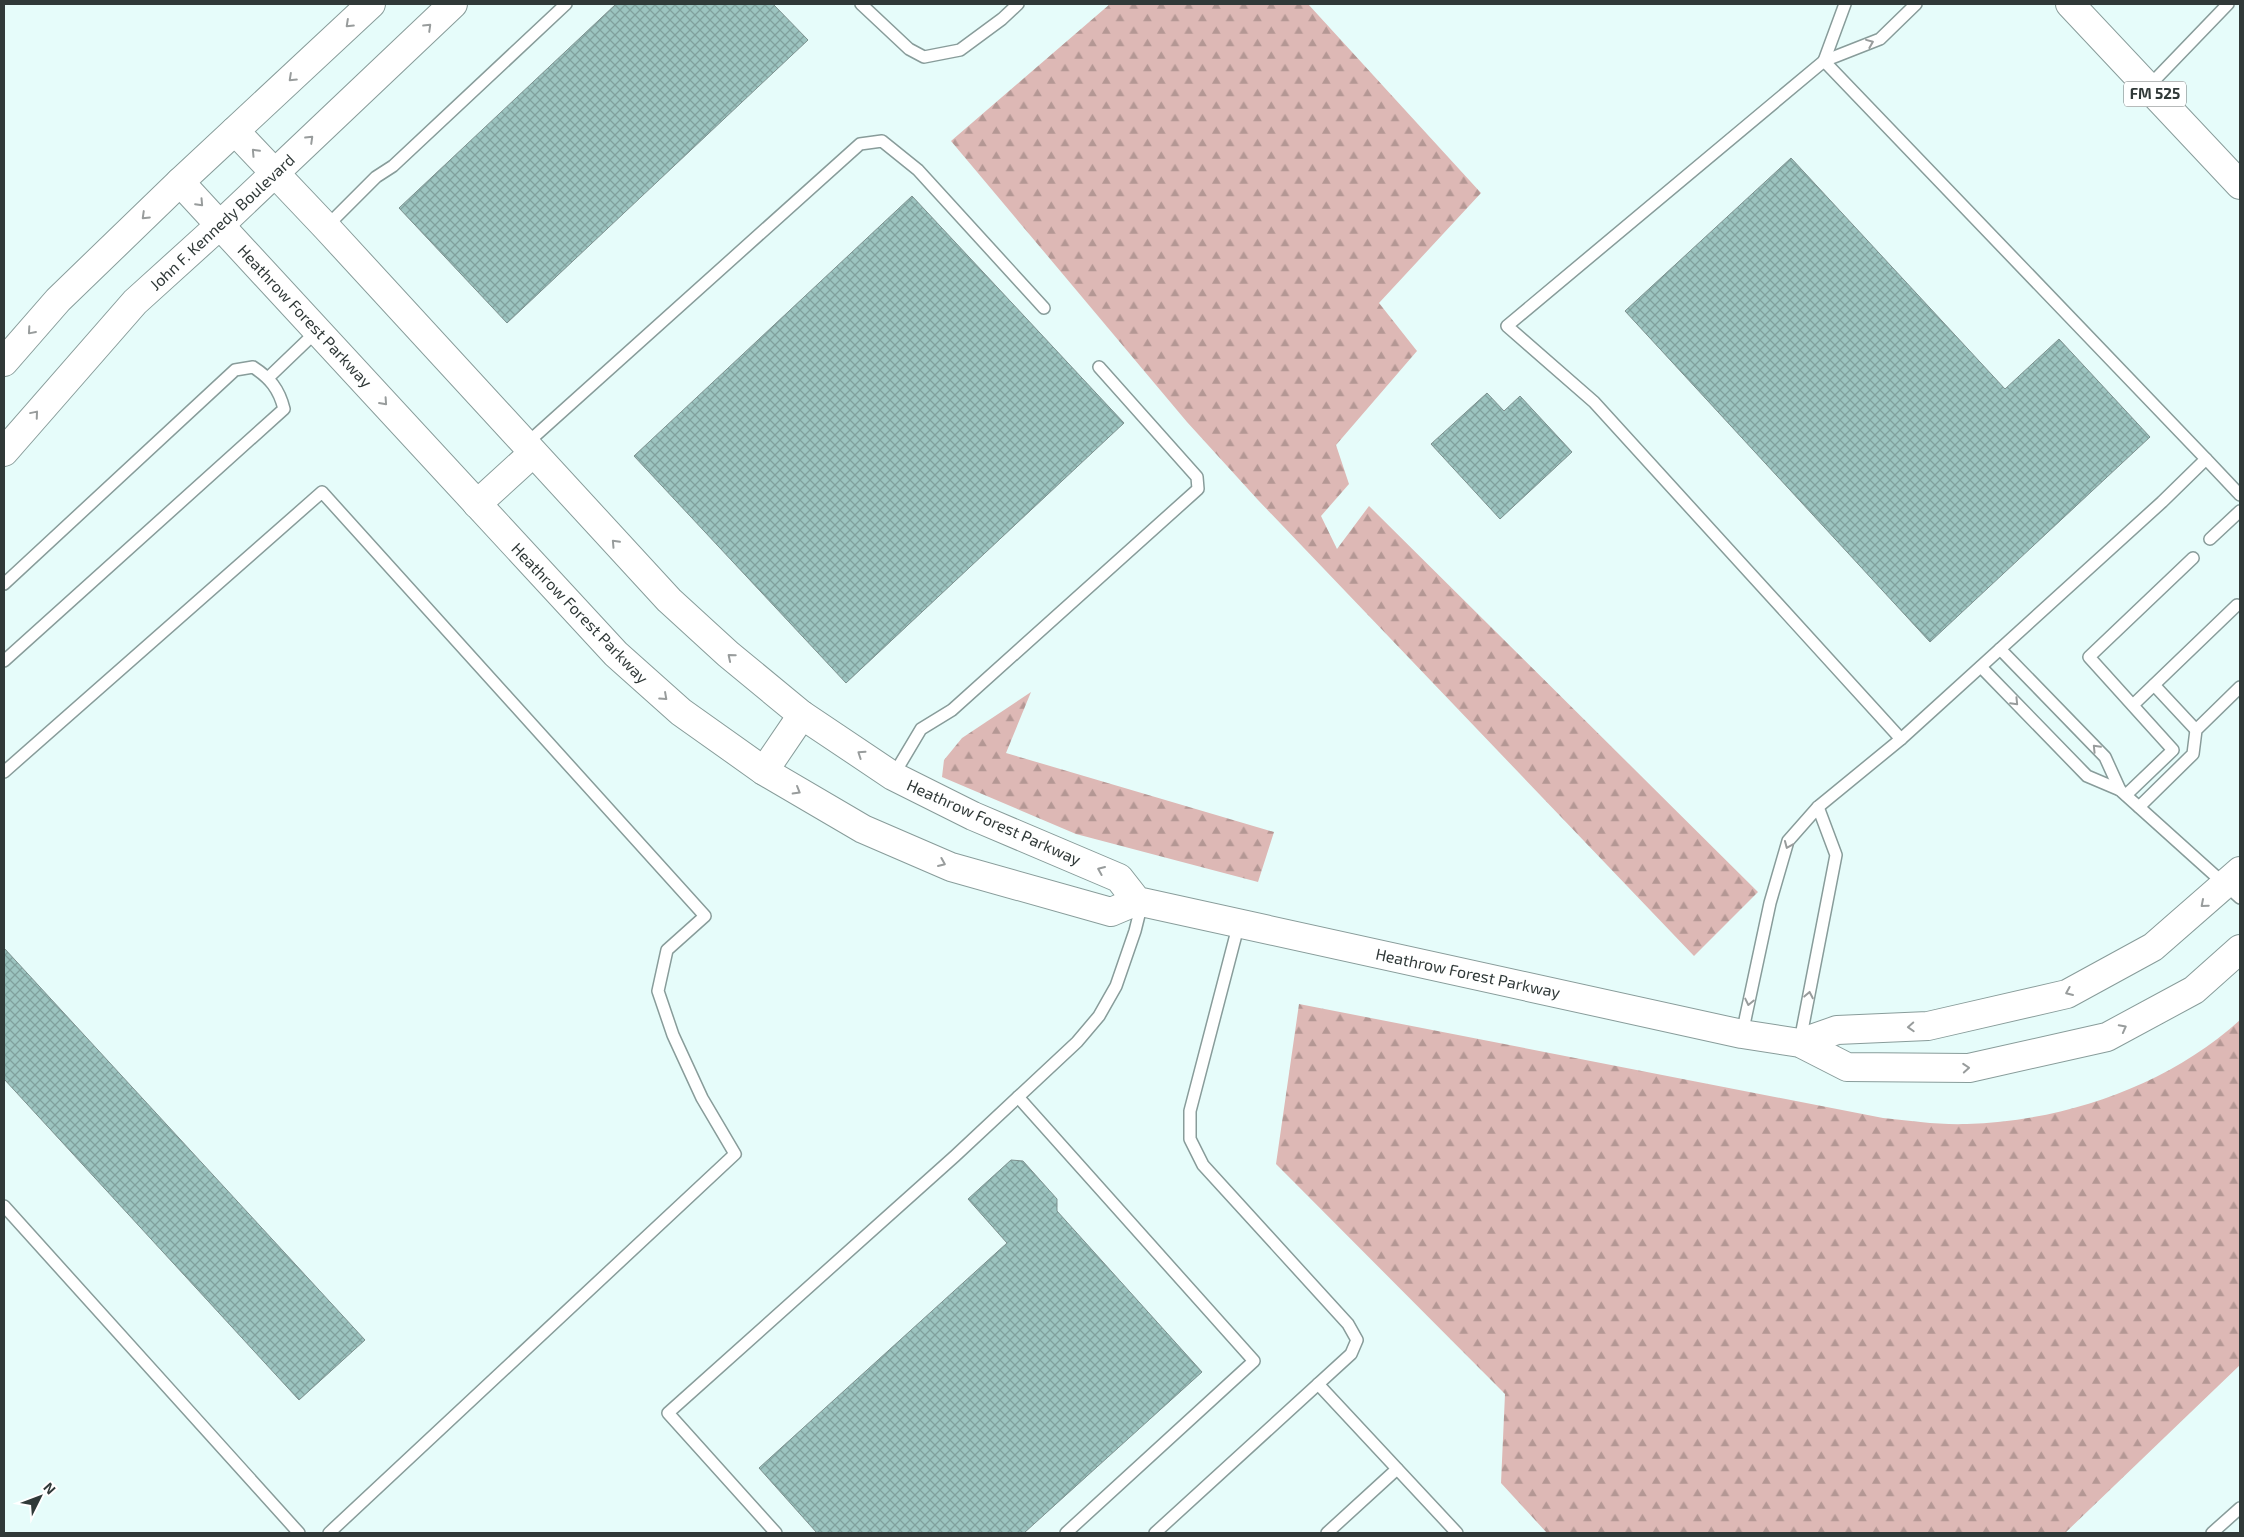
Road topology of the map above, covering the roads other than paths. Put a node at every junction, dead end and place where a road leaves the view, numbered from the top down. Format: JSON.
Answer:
{"nodes":[{"id":1,"x":371,"y":4,"type":"edge"},
{"id":2,"x":452,"y":4,"type":"edge"},
{"id":3,"x":566,"y":4,"type":"edge"},
{"id":4,"x":861,"y":4,"type":"edge"},
{"id":5,"x":1018,"y":4,"type":"edge"},
{"id":6,"x":1845,"y":4,"type":"edge"},
{"id":7,"x":1916,"y":4,"type":"edge"},
{"id":8,"x":2070,"y":4,"type":"edge"},
{"id":9,"x":2228,"y":4,"type":"edge"},
{"id":10,"x":1824,"y":61,"type":"junction"},
{"id":11,"x":2148,"y":87,"type":"junction"},
{"id":12,"x":235,"y":131,"type":"junction"},
{"id":13,"x":275,"y":173,"type":"junction"},
{"id":14,"x":180,"y":182,"type":"junction"},
{"id":15,"x":2240,"y":185,"type":"edge"},
{"id":16,"x":220,"y":225,"type":"junction"},
{"id":17,"x":326,"y":227,"type":"junction"},
{"id":18,"x":1044,"y":308,"type":"dead end"},
{"id":19,"x":318,"y":330,"type":"junction"},
{"id":20,"x":4,"y":362,"type":"edge"},
{"id":21,"x":1099,"y":367,"type":"dead end"},
{"id":22,"x":269,"y":377,"type":"junction"},
{"id":23,"x":529,"y":450,"type":"junction"},
{"id":24,"x":4,"y":452,"type":"edge"},
{"id":25,"x":2206,"y":459,"type":"junction"},
{"id":26,"x":2240,"y":495,"type":"edge"},
{"id":27,"x":477,"y":504,"type":"junction"},
{"id":28,"x":2240,"y":511,"type":"edge"},
{"id":29,"x":2210,"y":539,"type":"dead end"},
{"id":30,"x":2194,"y":558,"type":"dead end"},
{"id":31,"x":4,"y":584,"type":"edge"},
{"id":32,"x":2237,"y":605,"type":"dead end"},
{"id":33,"x":2000,"y":649,"type":"junction"},
{"id":34,"x":4,"y":661,"type":"edge"},
{"id":35,"x":1981,"y":667,"type":"junction"},
{"id":36,"x":2154,"y":685,"type":"junction"},
{"id":37,"x":2240,"y":687,"type":"edge"},
{"id":38,"x":2133,"y":705,"type":"junction"},
{"id":39,"x":802,"y":716,"type":"junction"},
{"id":40,"x":2196,"y":730,"type":"junction"},
{"id":41,"x":1901,"y":739,"type":"junction"},
{"id":42,"x":764,"y":771,"type":"junction"},
{"id":43,"x":4,"y":772,"type":"edge"},
{"id":44,"x":893,"y":776,"type":"junction"},
{"id":45,"x":2123,"y":793,"type":"junction"},
{"id":46,"x":1818,"y":807,"type":"junction"},
{"id":47,"x":2139,"y":807,"type":"junction"},
{"id":48,"x":2236,"y":884,"type":"edge"},
{"id":49,"x":1140,"y":902,"type":"junction"},
{"id":50,"x":1239,"y":923,"type":"junction"},
{"id":51,"x":2240,"y":949,"type":"edge"},
{"id":52,"x":1742,"y":1034,"type":"junction"},
{"id":53,"x":1800,"y":1043,"type":"junction"},
{"id":54,"x":1018,"y":1097,"type":"junction"},
{"id":55,"x":4,"y":1206,"type":"edge"},
{"id":56,"x":1318,"y":1384,"type":"junction"},
{"id":57,"x":1397,"y":1469,"type":"junction"},
{"id":58,"x":2240,"y":1508,"type":"edge"},
{"id":59,"x":299,"y":1533,"type":"edge"},
{"id":60,"x":329,"y":1533,"type":"edge"},
{"id":61,"x":776,"y":1533,"type":"edge"},
{"id":62,"x":1066,"y":1533,"type":"edge"},
{"id":63,"x":1155,"y":1533,"type":"edge"},
{"id":64,"x":1327,"y":1533,"type":"edge"},
{"id":65,"x":1457,"y":1533,"type":"edge"},
{"id":66,"x":2212,"y":1533,"type":"edge"}],
"edges":[{"from":1,"to":12,"type":"street","one_way":true},
{"from":13,"to":2,"type":"street","name":"John F. Kennedy Boulevard","one_way":true},
{"from":3,"to":17,"type":"lane"},
{"from":4,"to":5,"type":"lane"},
{"from":6,"to":10,"type":"lane"},
{"from":10,"to":7,"type":"lane","one_way":true},
{"from":8,"to":11,"type":"street","number":"FM 525"},
{"from":9,"to":11,"type":"lane"},
{"from":10,"to":25,"type":"lane"},
{"from":10,"to":41,"type":"lane"},
{"from":11,"to":15,"type":"street","number":"FM 525"},
{"from":13,"to":12,"type":"street","name":"Heathrow Forest Parkway","one_way":true},
{"from":12,"to":14,"type":"street"},
{"from":13,"to":16,"type":"street","name":"John F. Kennedy Boulevard"},
{"from":13,"to":17,"type":"street","name":"Heathrow Forest Parkway"},
{"from":14,"to":16,"type":"street","name":"Heathrow Forest Parkway","one_way":true},
{"from":14,"to":20,"type":"street","one_way":true},
{"from":16,"to":19,"type":"street","name":"Heathrow Forest Parkway"},
{"from":24,"to":16,"type":"street","name":"John F. Kennedy Boulevard","one_way":true},
{"from":17,"to":23,"type":"street","name":"Heathrow Forest Parkway"},
{"from":18,"to":23,"type":"lane"},
{"from":19,"to":22,"type":"lane"},
{"from":19,"to":27,"type":"street","name":"Heathrow Forest Parkway","one_way":true},
{"from":21,"to":44,"type":"lane"},
{"from":22,"to":31,"type":"lane"},
{"from":22,"to":34,"type":"lane"},
{"from":23,"to":27,"type":"street"},
{"from":39,"to":23,"type":"street","name":"Heathrow Forest Parkway","one_way":true},
{"from":25,"to":26,"type":"lane"},
{"from":25,"to":33,"type":"lane"},
{"from":27,"to":42,"type":"street","name":"Heathrow Forest Parkway","one_way":true},
{"from":28,"to":29,"type":"lane"},
{"from":30,"to":38,"type":"lane"},
{"from":32,"to":36,"type":"lane"},
{"from":33,"to":35,"type":"lane"},
{"from":45,"to":33,"type":"lane","one_way":true},
{"from":35,"to":41,"type":"lane"},
{"from":35,"to":45,"type":"lane","one_way":true},
{"from":36,"to":38,"type":"lane"},
{"from":36,"to":40,"type":"lane"},
{"from":37,"to":40,"type":"lane"},
{"from":38,"to":45,"type":"lane"},
{"from":39,"to":42,"type":"street"},
{"from":44,"to":39,"type":"street","name":"Heathrow Forest Parkway","one_way":true},
{"from":40,"to":47,"type":"lane"},
{"from":41,"to":46,"type":"lane"},
{"from":42,"to":49,"type":"street","name":"Heathrow Forest Parkway","one_way":true},
{"from":43,"to":60,"type":"lane"},
{"from":49,"to":44,"type":"street","name":"Heathrow Forest Parkway","one_way":true},
{"from":45,"to":47,"type":"lane"},
{"from":46,"to":52,"type":"lane","one_way":true},
{"from":53,"to":46,"type":"lane","one_way":true},
{"from":47,"to":48,"type":"lane"},
{"from":48,"to":53,"type":"street","name":"Heathrow Forest Parkway","one_way":true},
{"from":49,"to":50,"type":"street","name":"Heathrow Forest Parkway"},
{"from":49,"to":54,"type":"lane"},
{"from":50,"to":52,"type":"street","name":"Heathrow Forest Parkway"},
{"from":50,"to":56,"type":"lane"},
{"from":53,"to":51,"type":"street","name":"Heathrow Forest Parkway","one_way":true},
{"from":52,"to":53,"type":"street","name":"Heathrow Forest Parkway"},
{"from":54,"to":61,"type":"lane"},
{"from":54,"to":62,"type":"lane"},
{"from":55,"to":59,"type":"lane"},
{"from":56,"to":57,"type":"lane"},
{"from":56,"to":63,"type":"lane"},
{"from":57,"to":64,"type":"lane"},
{"from":57,"to":65,"type":"lane"},
{"from":58,"to":66,"type":"lane"}]}
